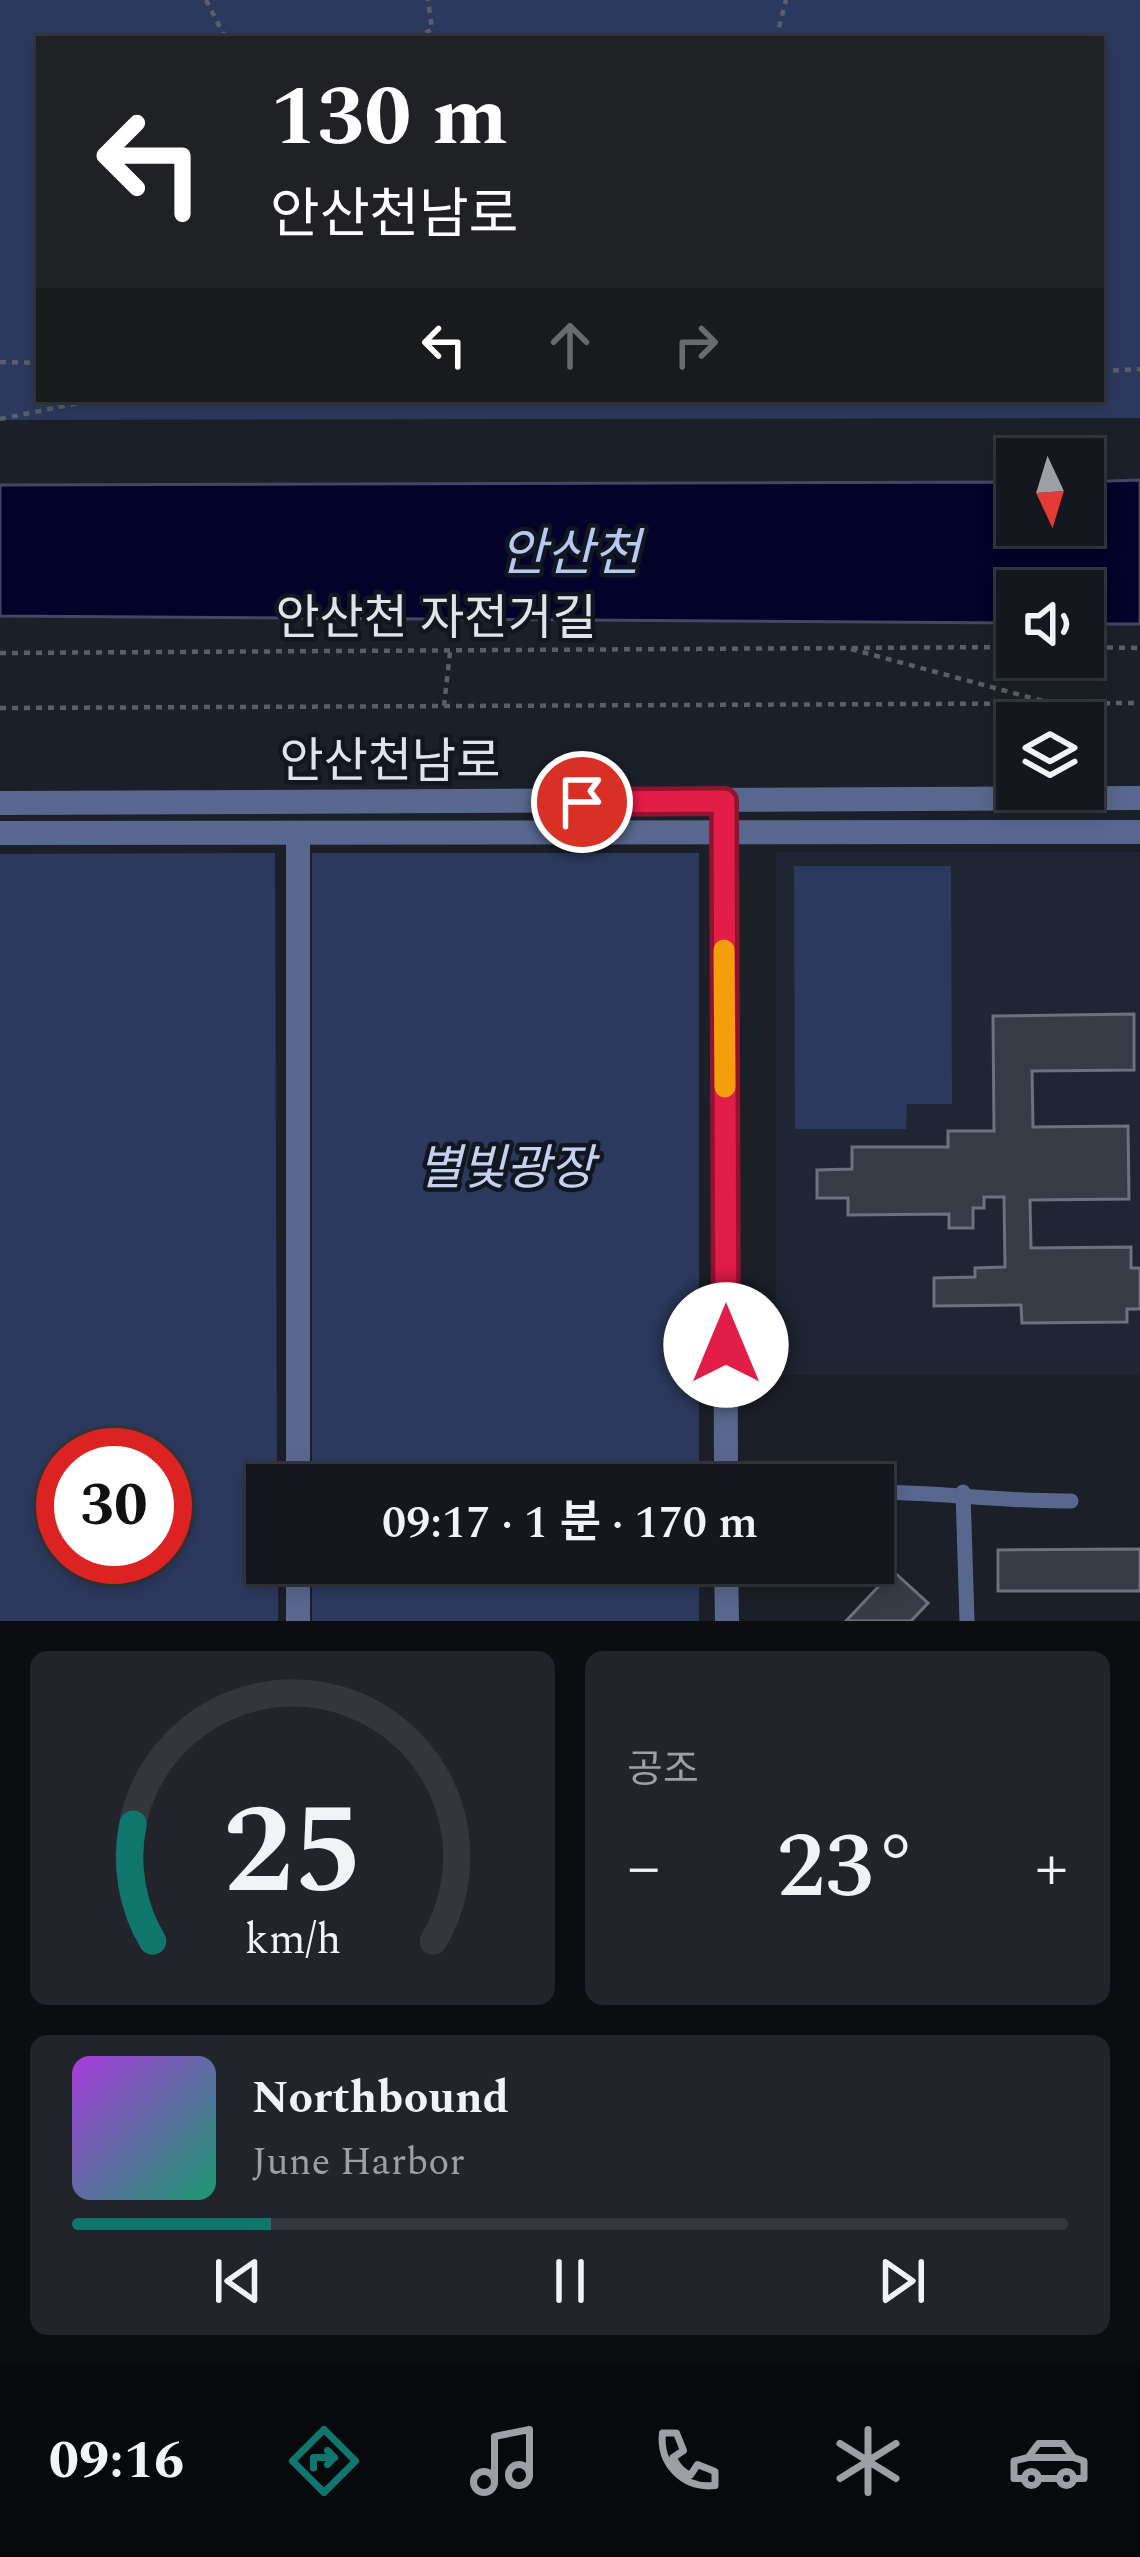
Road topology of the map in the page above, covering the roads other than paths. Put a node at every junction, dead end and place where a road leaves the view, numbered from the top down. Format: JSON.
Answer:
{"nodes":[{"id":1,"x":1140,"y":798,"type":"edge"},
{"id":2,"x":724,"y":801,"type":"junction"},
{"id":3,"x":0,"y":803,"type":"edge"},
{"id":4,"x":724,"y":832,"type":"junction"},
{"id":5,"x":1140,"y":832,"type":"edge"},
{"id":6,"x":0,"y":833,"type":"edge"},
{"id":7,"x":298,"y":836,"type":"junction"},
{"id":8,"x":298,"y":1464,"type":"edge"},
{"id":9,"x":726,"y":1464,"type":"edge"},
{"id":10,"x":894,"y":1492,"type":"edge"},
{"id":11,"x":963,"y":1492,"type":"junction"},
{"id":12,"x":1071,"y":1501,"type":"dead end"},
{"id":13,"x":298,"y":1584,"type":"edge"},
{"id":14,"x":726,"y":1584,"type":"edge"},
{"id":15,"x":298,"y":1621,"type":"edge"},
{"id":16,"x":727,"y":1621,"type":"edge"},
{"id":17,"x":968,"y":1621,"type":"edge"}],
"edges":[{"from":1,"to":2,"type":"street","name":"안산천남로"},
{"from":2,"to":3,"type":"street","name":"안산천남로"},
{"from":2,"to":4,"type":"street"},
{"from":4,"to":5,"type":"street","name":"안산천남로"},
{"from":4,"to":7,"type":"street","name":"안산천남로"},
{"from":4,"to":9,"type":"street"},
{"from":6,"to":7,"type":"street","name":"안산천남로"},
{"from":7,"to":8,"type":"street"},
{"from":10,"to":11,"type":"lane"},
{"from":11,"to":12,"type":"lane"},
{"from":11,"to":17,"type":"lane"},
{"from":13,"to":15,"type":"street"},
{"from":14,"to":16,"type":"street"}]}
